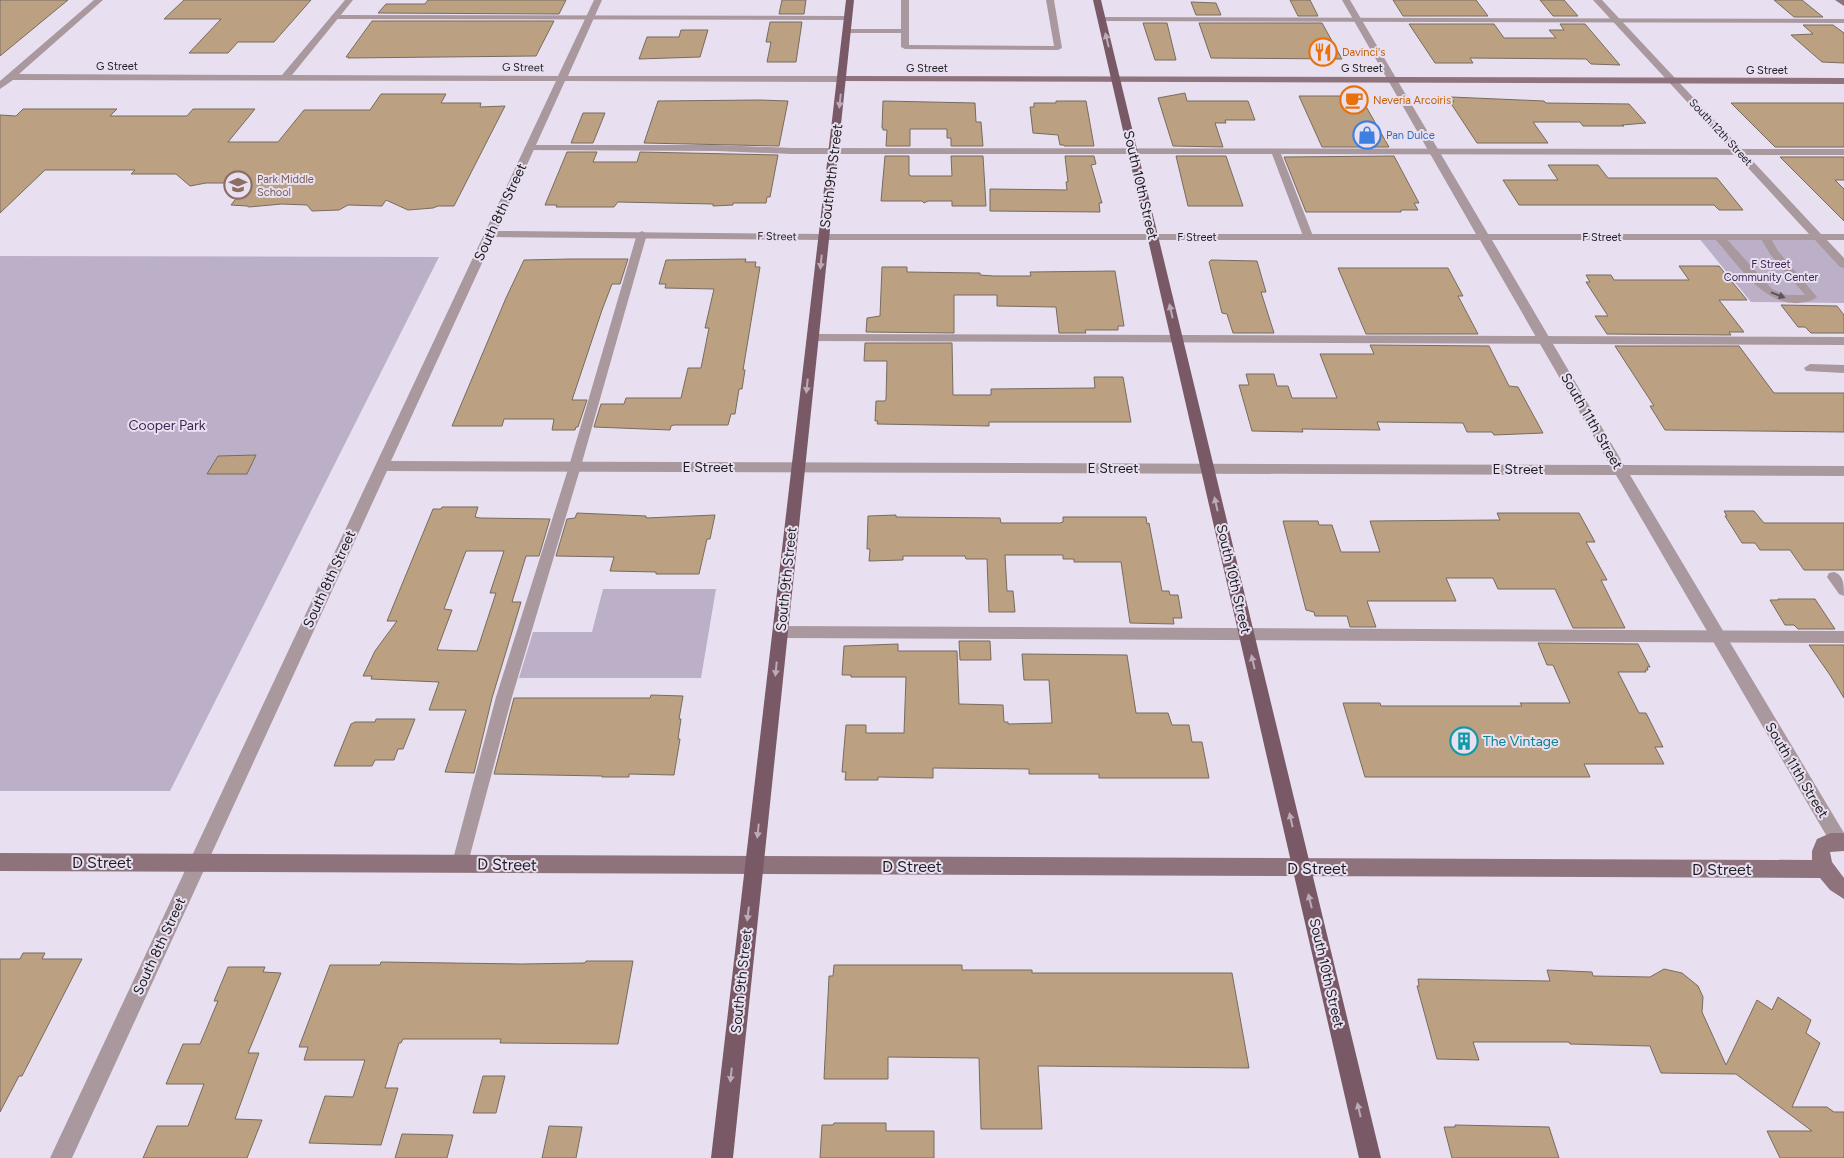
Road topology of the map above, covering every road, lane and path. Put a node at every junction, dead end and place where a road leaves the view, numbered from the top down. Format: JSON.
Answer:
{"nodes":[{"id":1,"x":99,"y":0,"type":"edge"},
{"id":2,"x":349,"y":0,"type":"edge"},
{"id":3,"x":598,"y":0,"type":"edge"},
{"id":4,"x":850,"y":0,"type":"edge"},
{"id":5,"x":905,"y":0,"type":"edge"},
{"id":6,"x":1050,"y":0,"type":"edge"},
{"id":7,"x":1097,"y":0,"type":"edge"},
{"id":8,"x":1346,"y":0,"type":"edge"},
{"id":9,"x":1597,"y":0,"type":"edge"},
{"id":10,"x":1840,"y":0,"type":"edge"},
{"id":11,"x":1844,"y":4,"type":"edge"},
{"id":12,"x":335,"y":17,"type":"junction"},
{"id":13,"x":590,"y":18,"type":"junction"},
{"id":14,"x":848,"y":18,"type":"junction"},
{"id":15,"x":1102,"y":19,"type":"junction"},
{"id":16,"x":1358,"y":20,"type":"junction"},
{"id":17,"x":1616,"y":21,"type":"junction"},
{"id":18,"x":1844,"y":21,"type":"edge"},
{"id":19,"x":847,"y":31,"type":"junction"},
{"id":20,"x":904,"y":31,"type":"junction"},
{"id":21,"x":11,"y":76,"type":"junction"},
{"id":22,"x":285,"y":77,"type":"junction"},
{"id":23,"x":562,"y":79,"type":"junction"},
{"id":24,"x":842,"y":79,"type":"junction"},
{"id":25,"x":1116,"y":79,"type":"junction"},
{"id":26,"x":1393,"y":80,"type":"junction"},
{"id":27,"x":1672,"y":80,"type":"junction"},
{"id":28,"x":1844,"y":81,"type":"edge"},
{"id":29,"x":0,"y":86,"type":"edge"},
{"id":30,"x":529,"y":148,"type":"junction"},
{"id":31,"x":834,"y":151,"type":"junction"},
{"id":32,"x":1275,"y":151,"type":"junction"},
{"id":33,"x":1434,"y":151,"type":"junction"},
{"id":34,"x":1133,"y":152,"type":"junction"},
{"id":35,"x":1739,"y":152,"type":"junction"},
{"id":36,"x":1844,"y":152,"type":"edge"},
{"id":37,"x":490,"y":234,"type":"junction"},
{"id":38,"x":642,"y":234,"type":"junction"},
{"id":39,"x":1308,"y":236,"type":"junction"},
{"id":40,"x":1484,"y":236,"type":"junction"},
{"id":41,"x":824,"y":237,"type":"junction"},
{"id":42,"x":1154,"y":237,"type":"junction"},
{"id":43,"x":1719,"y":237,"type":"junction"},
{"id":44,"x":1765,"y":237,"type":"junction"},
{"id":45,"x":1819,"y":237,"type":"junction"},
{"id":46,"x":1844,"y":237,"type":"edge"},
{"id":47,"x":1844,"y":265,"type":"edge"},
{"id":48,"x":812,"y":338,"type":"junction"},
{"id":49,"x":1178,"y":339,"type":"junction"},
{"id":50,"x":1545,"y":341,"type":"junction"},
{"id":51,"x":1844,"y":341,"type":"edge"},
{"id":52,"x":1810,"y":368,"type":"dead end"},
{"id":53,"x":1844,"y":369,"type":"edge"},
{"id":54,"x":382,"y":466,"type":"junction"},
{"id":55,"x":575,"y":466,"type":"junction"},
{"id":56,"x":798,"y":467,"type":"junction"},
{"id":57,"x":1208,"y":468,"type":"junction"},
{"id":58,"x":1620,"y":470,"type":"junction"},
{"id":59,"x":1844,"y":471,"type":"edge"},
{"id":60,"x":1834,"y":577,"type":"dead end"},
{"id":61,"x":1844,"y":590,"type":"edge"},
{"id":62,"x":780,"y":632,"type":"junction"},
{"id":63,"x":1247,"y":635,"type":"junction"},
{"id":64,"x":1717,"y":637,"type":"junction"},
{"id":65,"x":1844,"y":637,"type":"edge"},
{"id":66,"x":1841,"y":841,"type":"edge"},
{"id":67,"x":0,"y":862,"type":"edge"},
{"id":68,"x":197,"y":862,"type":"junction"},
{"id":69,"x":460,"y":863,"type":"junction"},
{"id":70,"x":754,"y":865,"type":"junction"},
{"id":71,"x":1302,"y":868,"type":"junction"},
{"id":72,"x":1824,"y":870,"type":"junction"},
{"id":73,"x":1844,"y":890,"type":"edge"},
{"id":74,"x":60,"y":1158,"type":"edge"},
{"id":75,"x":722,"y":1158,"type":"edge"},
{"id":76,"x":1370,"y":1158,"type":"edge"}],
"edges":[{"from":1,"to":21,"type":"street"},
{"from":2,"to":12,"type":"street"},
{"from":3,"to":13,"type":"street","name":"South 8th Street"},
{"from":4,"to":14,"type":"main road","name":"South 9th Street"},
{"from":5,"to":20,"type":"lane"},
{"from":6,"to":20,"type":"lane"},
{"from":7,"to":15,"type":"main road","name":"South 10th Street"},
{"from":8,"to":16,"type":"street","name":"South 11th Street"},
{"from":9,"to":17,"type":"street","name":"South 12th Street"},
{"from":10,"to":11,"type":"street"},
{"from":12,"to":13,"type":"lane"},
{"from":12,"to":22,"type":"street"},
{"from":13,"to":14,"type":"lane"},
{"from":13,"to":23,"type":"street","name":"South 8th Street"},
{"from":14,"to":19,"type":"main road","name":"South 9th Street"},
{"from":15,"to":16,"type":"lane"},
{"from":25,"to":15,"type":"main road","name":"South 10th Street","one_way":true},
{"from":16,"to":17,"type":"lane"},
{"from":16,"to":26,"type":"street","name":"South 11th Street"},
{"from":17,"to":18,"type":"lane"},
{"from":17,"to":27,"type":"street","name":"South 12th Street"},
{"from":19,"to":20,"type":"lane"},
{"from":19,"to":24,"type":"main road","name":"South 9th Street"},
{"from":21,"to":22,"type":"street","name":"G Street"},
{"from":21,"to":29,"type":"street"},
{"from":22,"to":23,"type":"street","name":"G Street"},
{"from":23,"to":24,"type":"street","name":"G Street"},
{"from":23,"to":30,"type":"street","name":"South 8th Street"},
{"from":24,"to":25,"type":"street","name":"G Street"},
{"from":24,"to":31,"type":"main road","name":"South 9th Street","one_way":true},
{"from":25,"to":26,"type":"street","name":"G Street"},
{"from":25,"to":34,"type":"main road","name":"South 10th Street"},
{"from":26,"to":27,"type":"street","name":"G Street"},
{"from":26,"to":33,"type":"street","name":"South 11th Street"},
{"from":27,"to":28,"type":"street","name":"G Street"},
{"from":27,"to":35,"type":"street","name":"South 12th Street"},
{"from":30,"to":31,"type":"lane"},
{"from":30,"to":37,"type":"street","name":"South 8th Street"},
{"from":31,"to":34,"type":"lane"},
{"from":31,"to":41,"type":"main road","name":"South 9th Street"},
{"from":32,"to":33,"type":"lane"},
{"from":32,"to":34,"type":"lane"},
{"from":32,"to":39,"type":"lane"},
{"from":33,"to":35,"type":"lane"},
{"from":33,"to":40,"type":"street","name":"South 11th Street"},
{"from":34,"to":42,"type":"main road","name":"South 10th Street"},
{"from":35,"to":36,"type":"lane"},
{"from":35,"to":45,"type":"street","name":"South 12th Street"},
{"from":37,"to":38,"type":"street","name":"F Street"},
{"from":37,"to":54,"type":"street","name":"South 8th Street"},
{"from":38,"to":41,"type":"street","name":"F Street"},
{"from":38,"to":55,"type":"lane"},
{"from":39,"to":40,"type":"street","name":"F Street"},
{"from":39,"to":42,"type":"street","name":"F Street"},
{"from":40,"to":43,"type":"street","name":"F Street"},
{"from":40,"to":50,"type":"street","name":"South 11th Street"},
{"from":41,"to":42,"type":"street","name":"F Street"},
{"from":41,"to":48,"type":"main road","name":"South 9th Street","one_way":true},
{"from":49,"to":42,"type":"main road","name":"South 10th Street","one_way":true},
{"from":43,"to":44,"type":"street","name":"F Street"},
{"from":43,"to":44,"type":"lane","one_way":true},
{"from":44,"to":45,"type":"street","name":"F Street"},
{"from":45,"to":46,"type":"street","name":"F Street"},
{"from":45,"to":47,"type":"street","name":"South 12th Street"},
{"from":48,"to":49,"type":"lane"},
{"from":48,"to":56,"type":"main road","name":"South 9th Street","one_way":true},
{"from":49,"to":50,"type":"lane"},
{"from":49,"to":57,"type":"main road","name":"South 10th Street"},
{"from":50,"to":51,"type":"lane"},
{"from":50,"to":58,"type":"street","name":"South 11th Street"},
{"from":52,"to":53,"type":"lane"},
{"from":54,"to":55,"type":"street","name":"E Street"},
{"from":54,"to":68,"type":"street","name":"South 8th Street"},
{"from":55,"to":56,"type":"street","name":"E Street"},
{"from":55,"to":69,"type":"lane"},
{"from":56,"to":57,"type":"street","name":"E Street"},
{"from":56,"to":62,"type":"main road","name":"South 9th Street"},
{"from":57,"to":58,"type":"street","name":"E Street"},
{"from":63,"to":57,"type":"main road","name":"South 10th Street","one_way":true},
{"from":58,"to":59,"type":"street","name":"E Street"},
{"from":58,"to":64,"type":"street","name":"South 11th Street"},
{"from":60,"to":61,"type":"lane"},
{"from":62,"to":63,"type":"lane"},
{"from":62,"to":70,"type":"main road","name":"South 9th Street","one_way":true},
{"from":63,"to":64,"type":"lane"},
{"from":71,"to":63,"type":"main road","name":"South 10th Street","one_way":true},
{"from":64,"to":65,"type":"lane"},
{"from":64,"to":66,"type":"street","name":"South 11th Street"},
{"from":66,"to":72,"type":"street"},
{"from":67,"to":68,"type":"street","name":"D Street"},
{"from":68,"to":69,"type":"street","name":"D Street"},
{"from":68,"to":74,"type":"street","name":"South 8th Street"},
{"from":69,"to":70,"type":"street","name":"D Street"},
{"from":70,"to":71,"type":"street","name":"D Street"},
{"from":70,"to":75,"type":"main road","name":"South 9th Street","one_way":true},
{"from":71,"to":72,"type":"street","name":"D Street"},
{"from":76,"to":71,"type":"main road","name":"South 10th Street","one_way":true},
{"from":72,"to":73,"type":"street"}]}
